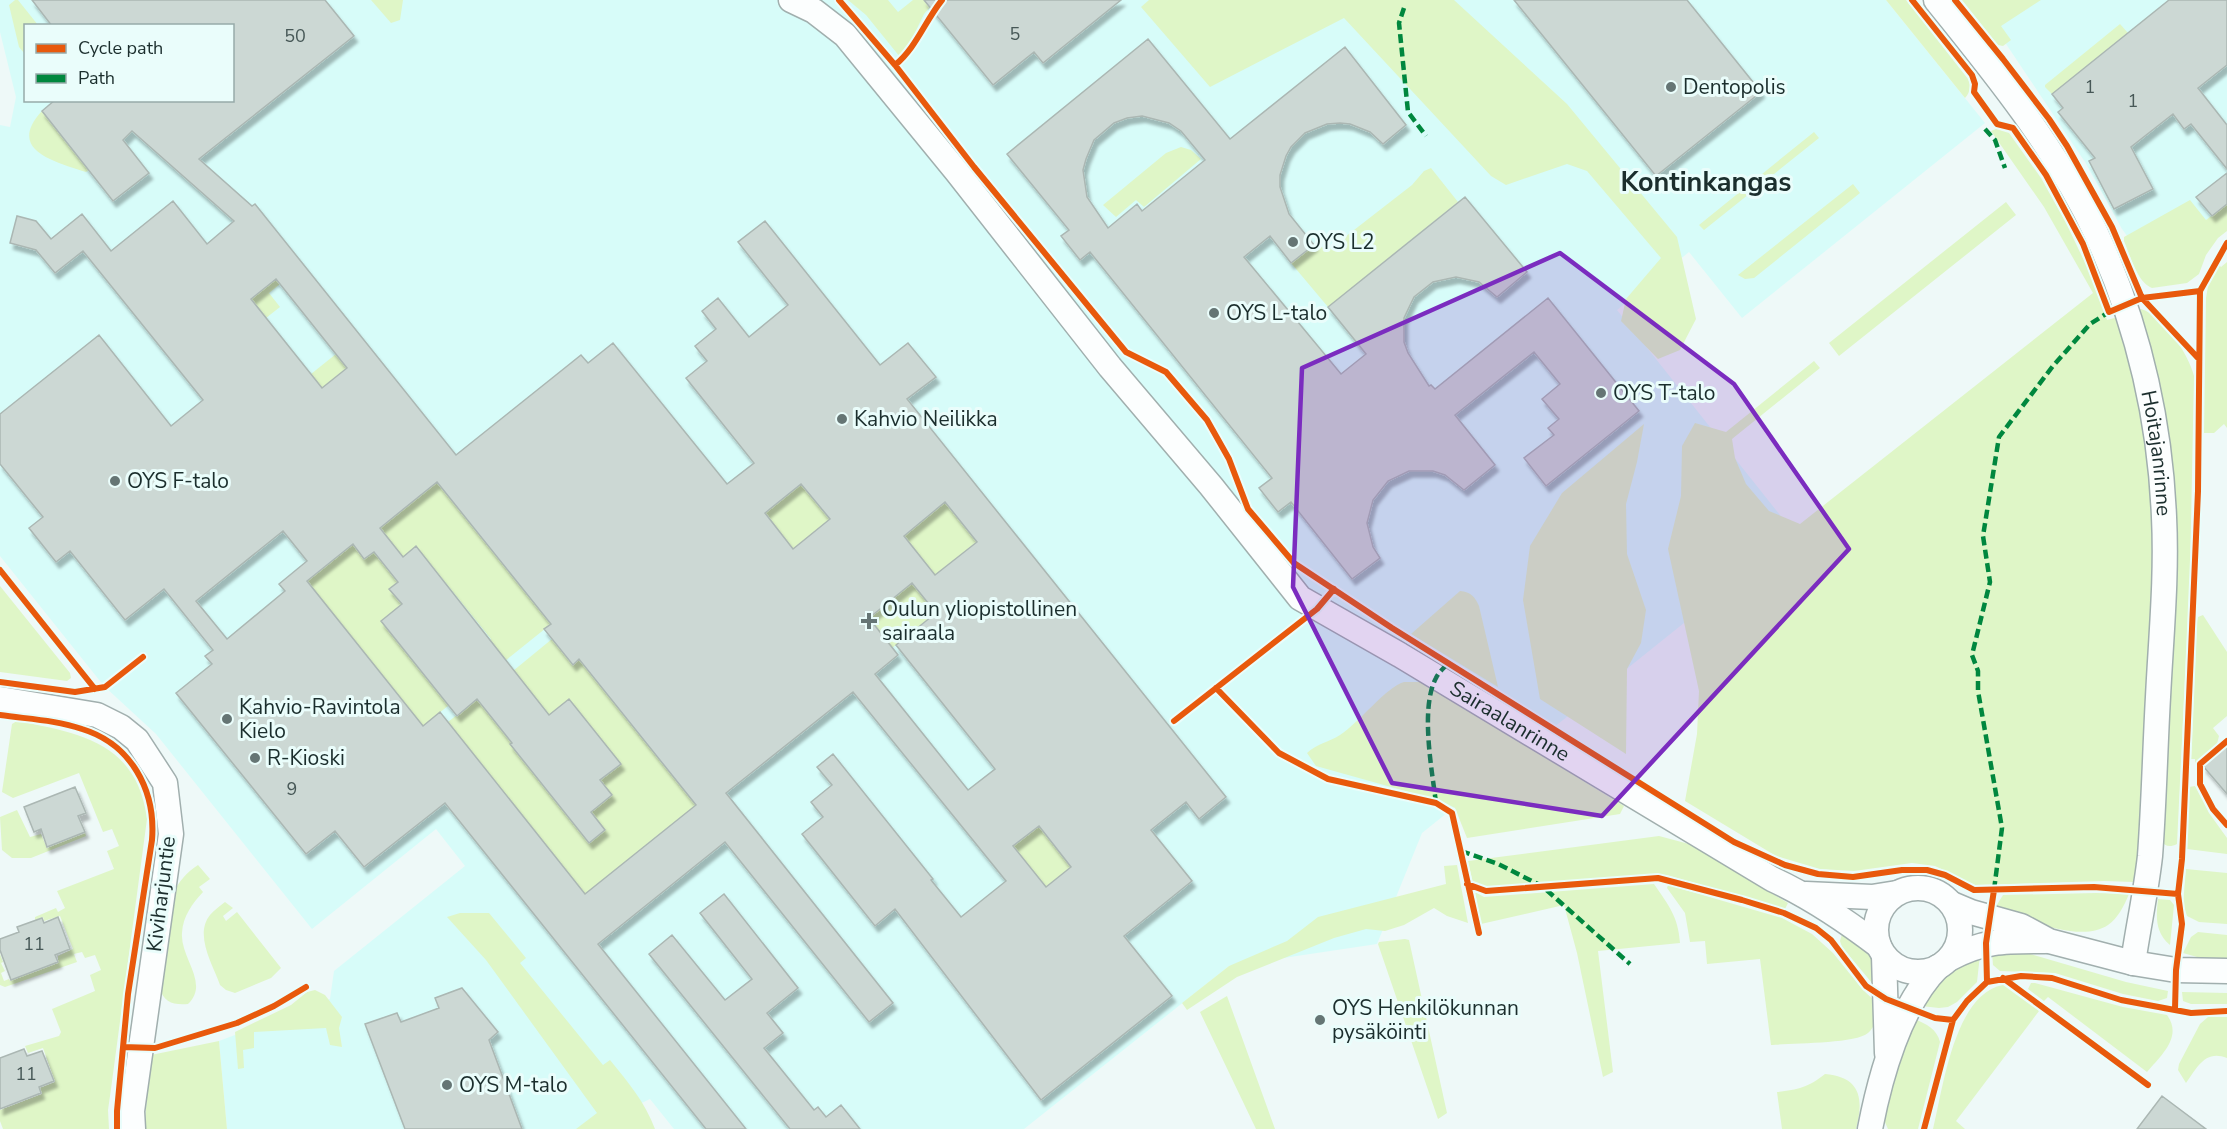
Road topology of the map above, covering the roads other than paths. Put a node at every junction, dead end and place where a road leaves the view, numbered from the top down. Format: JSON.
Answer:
{"nodes":[{"id":1,"x":791,"y":0,"type":"edge"},
{"id":2,"x":1936,"y":0,"type":"edge"},
{"id":3,"x":0,"y":699,"type":"edge"},
{"id":4,"x":1897,"y":893,"type":"junction"},
{"id":5,"x":1804,"y":894,"type":"junction"},
{"id":6,"x":1952,"y":904,"type":"junction"},
{"id":7,"x":2049,"y":941,"type":"junction"},
{"id":8,"x":1881,"y":951,"type":"junction"},
{"id":9,"x":1943,"y":963,"type":"junction"},
{"id":10,"x":2133,"y":963,"type":"junction"},
{"id":11,"x":2227,"y":971,"type":"edge"},
{"id":12,"x":1887,"y":1058,"type":"junction"},
{"id":13,"x":133,"y":1129,"type":"edge"},
{"id":14,"x":1870,"y":1129,"type":"edge"}],
"edges":[{"from":1,"to":5,"type":"street","name":"Sairaalanrinne"},
{"from":2,"to":10,"type":"street","name":"Hoitajanrinne"},
{"from":3,"to":13,"type":"street","name":"Kiviharjuntie"},
{"from":4,"to":5,"type":"street","name":"Sairaalanrinne"},
{"from":4,"to":6,"type":"street"},
{"from":4,"to":8,"type":"street"},
{"from":5,"to":8,"type":"street","name":"Sairaalanrinne"},
{"from":6,"to":7,"type":"street"},
{"from":6,"to":9,"type":"street"},
{"from":7,"to":9,"type":"street"},
{"from":7,"to":10,"type":"street"},
{"from":8,"to":9,"type":"street"},
{"from":8,"to":12,"type":"street"},
{"from":9,"to":12,"type":"street"},
{"from":10,"to":11,"type":"street"},
{"from":12,"to":14,"type":"street"}]}
